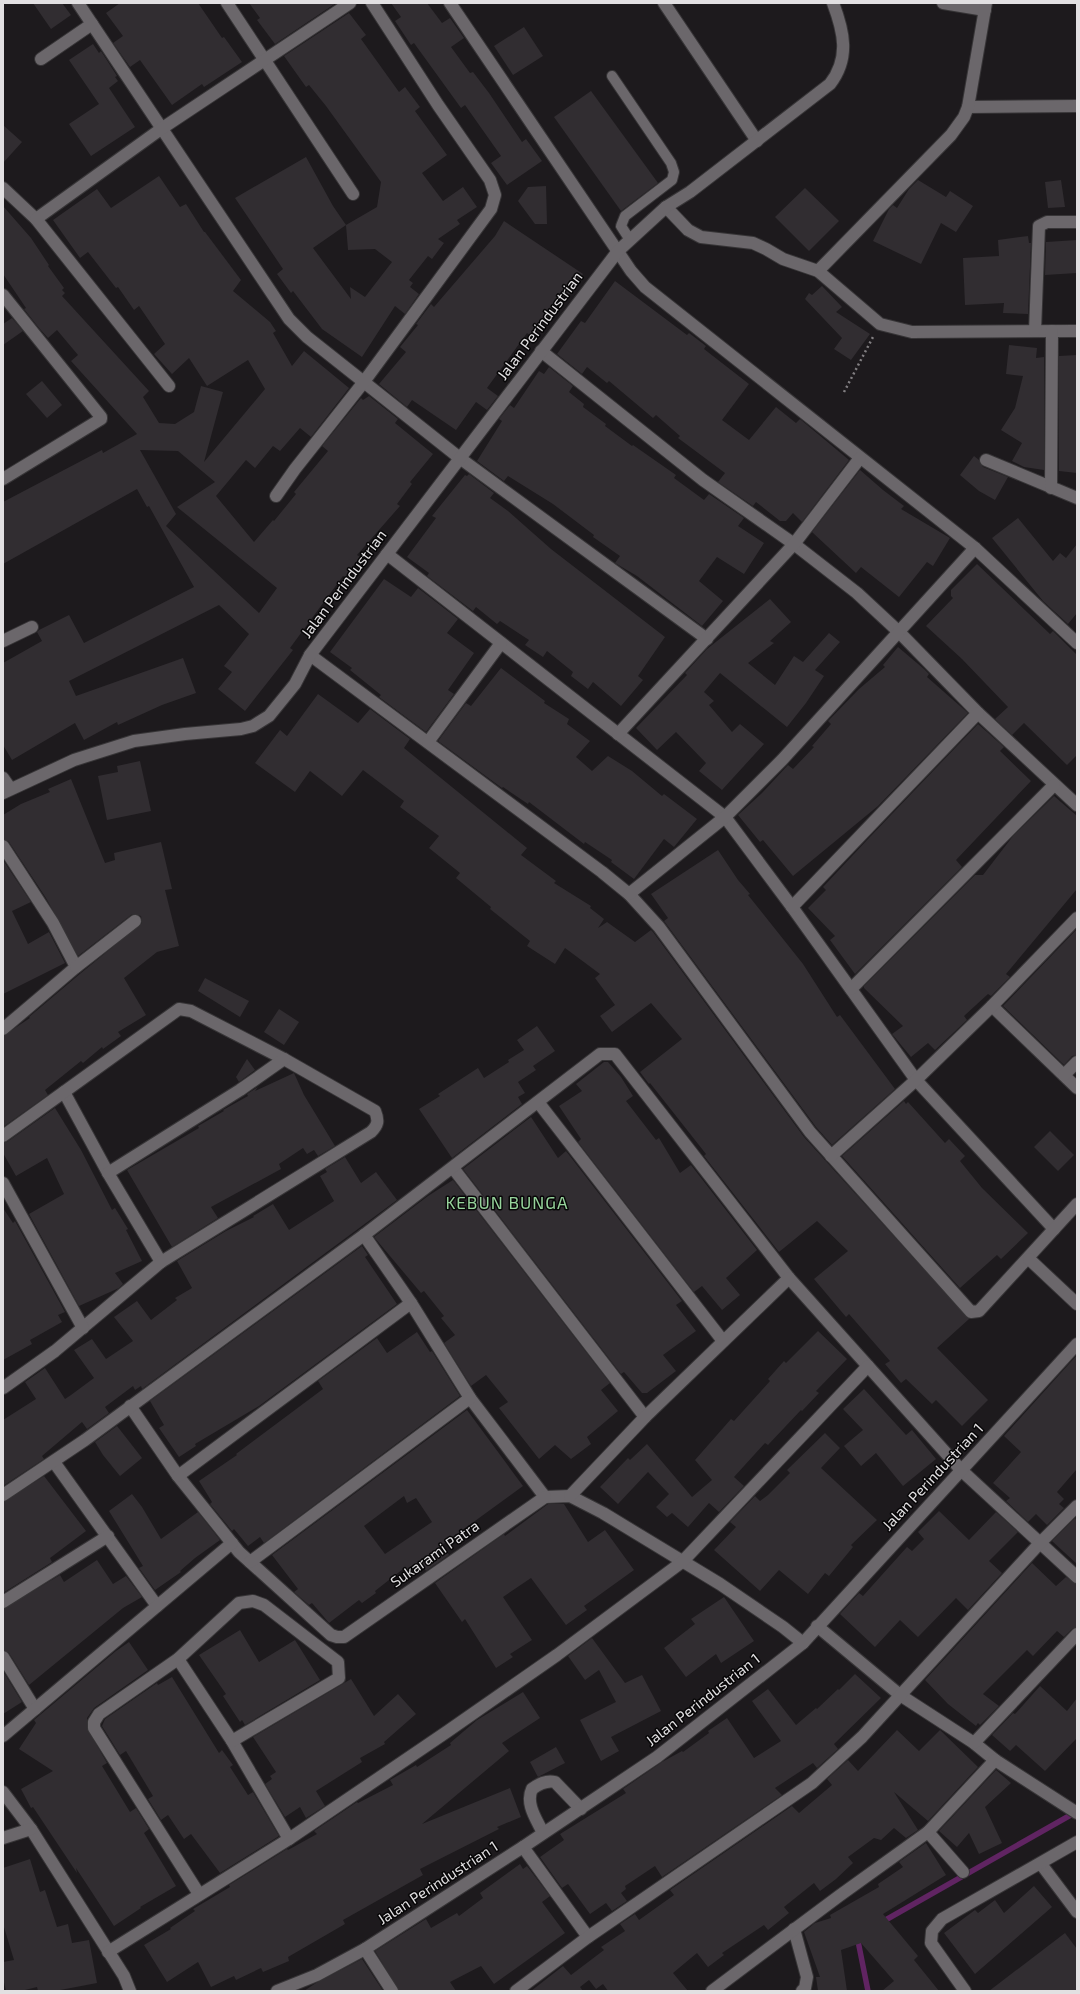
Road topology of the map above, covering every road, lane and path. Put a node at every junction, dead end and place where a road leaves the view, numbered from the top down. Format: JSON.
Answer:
{"nodes":[{"id":1,"x":78,"y":3,"type":"edge"},
{"id":2,"x":227,"y":3,"type":"edge"},
{"id":3,"x":350,"y":3,"type":"edge"},
{"id":4,"x":372,"y":3,"type":"edge"},
{"id":5,"x":450,"y":3,"type":"edge"},
{"id":6,"x":664,"y":3,"type":"edge"},
{"id":7,"x":833,"y":3,"type":"edge"},
{"id":8,"x":942,"y":3,"type":"edge"},
{"id":9,"x":986,"y":7,"type":"edge"},
{"id":10,"x":92,"y":24,"type":"junction"},
{"id":11,"x":40,"y":59,"type":"dead end"},
{"id":12,"x":265,"y":59,"type":"junction"},
{"id":13,"x":612,"y":76,"type":"dead end"},
{"id":14,"x":1077,"y":106,"type":"edge"},
{"id":15,"x":968,"y":107,"type":"junction"},
{"id":16,"x":161,"y":129,"type":"junction"},
{"id":17,"x":757,"y":141,"type":"junction"},
{"id":18,"x":3,"y":188,"type":"edge"},
{"id":19,"x":353,"y":194,"type":"dead end"},
{"id":20,"x":666,"y":208,"type":"junction"},
{"id":21,"x":36,"y":218,"type":"junction"},
{"id":22,"x":1077,"y":222,"type":"edge"},
{"id":23,"x":630,"y":240,"type":"junction"},
{"id":24,"x":618,"y":251,"type":"junction"},
{"id":25,"x":818,"y":271,"type":"junction"},
{"id":26,"x":3,"y":295,"type":"edge"},
{"id":27,"x":880,"y":324,"type":"junction"},
{"id":28,"x":1035,"y":331,"type":"junction"},
{"id":29,"x":1052,"y":331,"type":"junction"},
{"id":30,"x":1077,"y":331,"type":"edge"},
{"id":31,"x":541,"y":351,"type":"junction"},
{"id":32,"x":363,"y":383,"type":"junction"},
{"id":33,"x":169,"y":386,"type":"dead end"},
{"id":34,"x":844,"y":392,"type":"dead end"},
{"id":35,"x":860,"y":458,"type":"junction"},
{"id":36,"x":461,"y":459,"type":"junction"},
{"id":37,"x":986,"y":460,"type":"dead end"},
{"id":38,"x":3,"y":479,"type":"edge"},
{"id":39,"x":1051,"y":488,"type":"junction"},
{"id":40,"x":276,"y":496,"type":"dead end"},
{"id":41,"x":1077,"y":498,"type":"edge"},
{"id":42,"x":794,"y":544,"type":"junction"},
{"id":43,"x":975,"y":548,"type":"junction"},
{"id":44,"x":387,"y":554,"type":"junction"},
{"id":45,"x":32,"y":627,"type":"dead end"},
{"id":46,"x":899,"y":632,"type":"junction"},
{"id":47,"x":707,"y":639,"type":"junction"},
{"id":48,"x":3,"y":641,"type":"edge"},
{"id":49,"x":501,"y":643,"type":"junction"},
{"id":50,"x":1077,"y":643,"type":"edge"},
{"id":51,"x":310,"y":655,"type":"junction"},
{"id":52,"x":978,"y":713,"type":"junction"},
{"id":53,"x":618,"y":734,"type":"junction"},
{"id":54,"x":428,"y":742,"type":"junction"},
{"id":55,"x":3,"y":778,"type":"edge"},
{"id":56,"x":1054,"y":785,"type":"junction"},
{"id":57,"x":7,"y":790,"type":"edge"},
{"id":58,"x":1077,"y":806,"type":"edge"},
{"id":59,"x":725,"y":817,"type":"junction"},
{"id":60,"x":3,"y":846,"type":"edge"},
{"id":61,"x":629,"y":894,"type":"junction"},
{"id":62,"x":792,"y":907,"type":"junction"},
{"id":63,"x":1077,"y":918,"type":"edge"},
{"id":64,"x":135,"y":921,"type":"dead end"},
{"id":65,"x":76,"y":967,"type":"junction"},
{"id":66,"x":852,"y":989,"type":"junction"},
{"id":67,"x":992,"y":1006,"type":"junction"},
{"id":68,"x":3,"y":1029,"type":"edge"},
{"id":69,"x":284,"y":1059,"type":"junction"},
{"id":70,"x":1077,"y":1062,"type":"edge"},
{"id":71,"x":1064,"y":1075,"type":"junction"},
{"id":72,"x":916,"y":1080,"type":"junction"},
{"id":73,"x":1077,"y":1088,"type":"edge"},
{"id":74,"x":64,"y":1092,"type":"junction"},
{"id":75,"x":538,"y":1102,"type":"junction"},
{"id":76,"x":3,"y":1136,"type":"edge"},
{"id":77,"x":832,"y":1156,"type":"junction"},
{"id":78,"x":453,"y":1168,"type":"junction"},
{"id":79,"x":108,"y":1173,"type":"junction"},
{"id":80,"x":3,"y":1183,"type":"edge"},
{"id":81,"x":1077,"y":1204,"type":"edge"},
{"id":82,"x":1054,"y":1228,"type":"junction"},
{"id":83,"x":364,"y":1234,"type":"junction"},
{"id":84,"x":1029,"y":1258,"type":"junction"},
{"id":85,"x":161,"y":1262,"type":"junction"},
{"id":86,"x":789,"y":1278,"type":"junction"},
{"id":87,"x":411,"y":1303,"type":"junction"},
{"id":88,"x":1077,"y":1304,"type":"edge"},
{"id":89,"x":83,"y":1328,"type":"junction"},
{"id":90,"x":723,"y":1341,"type":"junction"},
{"id":91,"x":1077,"y":1344,"type":"edge"},
{"id":92,"x":868,"y":1366,"type":"junction"},
{"id":93,"x":4,"y":1386,"type":"edge"},
{"id":94,"x":470,"y":1398,"type":"junction"},
{"id":95,"x":130,"y":1406,"type":"junction"},
{"id":96,"x":645,"y":1417,"type":"junction"},
{"id":97,"x":54,"y":1462,"type":"junction"},
{"id":98,"x":961,"y":1470,"type":"junction"},
{"id":99,"x":178,"y":1476,"type":"junction"},
{"id":100,"x":3,"y":1495,"type":"edge"},
{"id":101,"x":570,"y":1496,"type":"junction"},
{"id":102,"x":545,"y":1497,"type":"junction"},
{"id":103,"x":1077,"y":1506,"type":"edge"},
{"id":104,"x":108,"y":1536,"type":"junction"},
{"id":105,"x":232,"y":1543,"type":"junction"},
{"id":106,"x":1040,"y":1543,"type":"junction"},
{"id":107,"x":250,"y":1562,"type":"junction"},
{"id":108,"x":682,"y":1562,"type":"junction"},
{"id":109,"x":1077,"y":1577,"type":"edge"},
{"id":110,"x":3,"y":1602,"type":"edge"},
{"id":111,"x":157,"y":1606,"type":"junction"},
{"id":112,"x":818,"y":1626,"type":"junction"},
{"id":113,"x":1077,"y":1634,"type":"edge"},
{"id":114,"x":803,"y":1642,"type":"junction"},
{"id":115,"x":3,"y":1657,"type":"edge"},
{"id":116,"x":178,"y":1659,"type":"junction"},
{"id":117,"x":900,"y":1695,"type":"junction"},
{"id":118,"x":35,"y":1709,"type":"junction"},
{"id":119,"x":3,"y":1736,"type":"edge"},
{"id":120,"x":232,"y":1741,"type":"junction"},
{"id":121,"x":974,"y":1743,"type":"junction"},
{"id":122,"x":995,"y":1760,"type":"junction"},
{"id":123,"x":3,"y":1792,"type":"edge"},
{"id":124,"x":581,"y":1809,"type":"junction"},
{"id":125,"x":1072,"y":1810,"type":"edge"},
{"id":126,"x":31,"y":1830,"type":"junction"},
{"id":127,"x":928,"y":1832,"type":"junction"},
{"id":128,"x":543,"y":1833,"type":"junction"},
{"id":129,"x":3,"y":1838,"type":"edge"},
{"id":130,"x":289,"y":1839,"type":"junction"},
{"id":131,"x":1077,"y":1842,"type":"edge"},
{"id":132,"x":524,"y":1847,"type":"junction"},
{"id":133,"x":1041,"y":1864,"type":"junction"},
{"id":134,"x":963,"y":1872,"type":"dead end"},
{"id":135,"x":199,"y":1894,"type":"junction"},
{"id":136,"x":1077,"y":1912,"type":"edge"},
{"id":137,"x":794,"y":1929,"type":"junction"},
{"id":138,"x":588,"y":1936,"type":"junction"},
{"id":139,"x":365,"y":1950,"type":"junction"},
{"id":140,"x":108,"y":1952,"type":"junction"},
{"id":141,"x":130,"y":1991,"type":"edge"},
{"id":142,"x":277,"y":1991,"type":"edge"},
{"id":143,"x":392,"y":1991,"type":"edge"},
{"id":144,"x":516,"y":1991,"type":"edge"},
{"id":145,"x":712,"y":1991,"type":"edge"},
{"id":146,"x":802,"y":1991,"type":"edge"},
{"id":147,"x":965,"y":1991,"type":"edge"}],
"edges":[{"from":1,"to":10,"type":"street"},
{"from":2,"to":12,"type":"street"},
{"from":3,"to":12,"type":"street"},
{"from":4,"to":32,"type":"street"},
{"from":5,"to":24,"type":"street"},
{"from":6,"to":17,"type":"street"},
{"from":7,"to":17,"type":"street","name":"Jalan Perindustrian"},
{"from":8,"to":9,"type":"street"},
{"from":9,"to":15,"type":"street"},
{"from":10,"to":11,"type":"street"},
{"from":10,"to":16,"type":"street"},
{"from":12,"to":16,"type":"street"},
{"from":12,"to":19,"type":"street"},
{"from":13,"to":23,"type":"lane"},
{"from":14,"to":15,"type":"street"},
{"from":15,"to":25,"type":"street"},
{"from":16,"to":21,"type":"street"},
{"from":16,"to":32,"type":"street"},
{"from":17,"to":20,"type":"street","name":"Jalan Perindustrian"},
{"from":18,"to":21,"type":"street"},
{"from":20,"to":23,"type":"street","name":"Jalan Perindustrian"},
{"from":20,"to":25,"type":"street"},
{"from":21,"to":33,"type":"street"},
{"from":22,"to":28,"type":"street"},
{"from":23,"to":24,"type":"street","name":"Jalan Perindustrian"},
{"from":24,"to":31,"type":"street","name":"Jalan Perindustrian"},
{"from":24,"to":35,"type":"street"},
{"from":25,"to":27,"type":"street"},
{"from":26,"to":38,"type":"street"},
{"from":27,"to":28,"type":"street"},
{"from":27,"to":34,"type":"path"},
{"from":28,"to":29,"type":"street"},
{"from":29,"to":30,"type":"street"},
{"from":29,"to":39,"type":"street"},
{"from":31,"to":36,"type":"street","name":"Jalan Perindustrian"},
{"from":31,"to":42,"type":"street"},
{"from":32,"to":36,"type":"street"},
{"from":32,"to":40,"type":"street"},
{"from":35,"to":42,"type":"street"},
{"from":35,"to":43,"type":"street"},
{"from":36,"to":44,"type":"street","name":"Jalan Perindustrian"},
{"from":36,"to":47,"type":"street"},
{"from":37,"to":39,"type":"street"},
{"from":39,"to":41,"type":"street"},
{"from":42,"to":46,"type":"street"},
{"from":42,"to":47,"type":"street"},
{"from":43,"to":46,"type":"street"},
{"from":43,"to":50,"type":"street"},
{"from":44,"to":49,"type":"street"},
{"from":44,"to":51,"type":"street","name":"Jalan Perindustrian"},
{"from":45,"to":48,"type":"street"},
{"from":46,"to":52,"type":"street"},
{"from":46,"to":59,"type":"street"},
{"from":47,"to":53,"type":"street"},
{"from":49,"to":53,"type":"street"},
{"from":49,"to":54,"type":"street"},
{"from":51,"to":54,"type":"street"},
{"from":51,"to":57,"type":"street","name":"Jalan Perindustrian"},
{"from":52,"to":56,"type":"street"},
{"from":52,"to":62,"type":"street"},
{"from":53,"to":59,"type":"street"},
{"from":54,"to":61,"type":"street"},
{"from":55,"to":57,"type":"street"},
{"from":56,"to":58,"type":"street"},
{"from":56,"to":66,"type":"street"},
{"from":59,"to":61,"type":"street"},
{"from":59,"to":62,"type":"street"},
{"from":60,"to":65,"type":"street"},
{"from":61,"to":77,"type":"street"},
{"from":62,"to":66,"type":"street"},
{"from":63,"to":67,"type":"street"},
{"from":64,"to":65,"type":"street"},
{"from":65,"to":68,"type":"street"},
{"from":66,"to":72,"type":"street"},
{"from":67,"to":71,"type":"street"},
{"from":67,"to":72,"type":"street"},
{"from":69,"to":74,"type":"street"},
{"from":69,"to":79,"type":"street"},
{"from":69,"to":85,"type":"street"},
{"from":70,"to":71,"type":"street"},
{"from":71,"to":73,"type":"street"},
{"from":72,"to":77,"type":"street"},
{"from":72,"to":82,"type":"street"},
{"from":74,"to":76,"type":"street"},
{"from":74,"to":79,"type":"street"},
{"from":75,"to":78,"type":"street"},
{"from":75,"to":86,"type":"street"},
{"from":75,"to":90,"type":"street"},
{"from":77,"to":84,"type":"street"},
{"from":78,"to":83,"type":"street"},
{"from":78,"to":96,"type":"street"},
{"from":79,"to":85,"type":"street"},
{"from":80,"to":89,"type":"street"},
{"from":81,"to":82,"type":"street"},
{"from":82,"to":84,"type":"street"},
{"from":83,"to":87,"type":"street"},
{"from":83,"to":95,"type":"street"},
{"from":84,"to":88,"type":"street"},
{"from":85,"to":89,"type":"street"},
{"from":86,"to":90,"type":"street"},
{"from":86,"to":92,"type":"street"},
{"from":87,"to":94,"type":"street"},
{"from":87,"to":99,"type":"street"},
{"from":89,"to":93,"type":"street"},
{"from":90,"to":96,"type":"street"},
{"from":91,"to":98,"type":"street","name":"Jalan Perindustrian 1"},
{"from":92,"to":98,"type":"street"},
{"from":92,"to":108,"type":"street"},
{"from":94,"to":102,"type":"street"},
{"from":94,"to":107,"type":"street"},
{"from":95,"to":97,"type":"street"},
{"from":95,"to":99,"type":"street"},
{"from":96,"to":101,"type":"street"},
{"from":97,"to":100,"type":"street"},
{"from":97,"to":104,"type":"street"},
{"from":98,"to":106,"type":"street"},
{"from":98,"to":112,"type":"street","name":"Jalan Perindustrian 1"},
{"from":99,"to":105,"type":"street"},
{"from":101,"to":102,"type":"street"},
{"from":101,"to":108,"type":"street"},
{"from":102,"to":107,"type":"street","name":"Sukarami Patra"},
{"from":103,"to":106,"type":"street"},
{"from":104,"to":110,"type":"street"},
{"from":104,"to":111,"type":"street"},
{"from":105,"to":107,"type":"street"},
{"from":105,"to":111,"type":"street"},
{"from":106,"to":109,"type":"street"},
{"from":106,"to":117,"type":"street"},
{"from":108,"to":114,"type":"street"},
{"from":108,"to":130,"type":"street"},
{"from":111,"to":118,"type":"street"},
{"from":112,"to":114,"type":"street","name":"Jalan Perindustrian 1"},
{"from":112,"to":117,"type":"street"},
{"from":113,"to":121,"type":"street"},
{"from":114,"to":124,"type":"street","name":"Jalan Perindustrian 1"},
{"from":115,"to":118,"type":"street"},
{"from":116,"to":120,"type":"street"},
{"from":116,"to":120,"type":"street"},
{"from":116,"to":135,"type":"street"},
{"from":117,"to":121,"type":"street"},
{"from":117,"to":138,"type":"street"},
{"from":118,"to":119,"type":"street"},
{"from":120,"to":130,"type":"street"},
{"from":121,"to":122,"type":"street"},
{"from":122,"to":125,"type":"street"},
{"from":122,"to":127,"type":"street"},
{"from":123,"to":126,"type":"street"},
{"from":124,"to":128,"type":"street","name":"Jalan Perindustrian 1"},
{"from":124,"to":128,"type":"street"},
{"from":126,"to":129,"type":"street"},
{"from":126,"to":140,"type":"street"},
{"from":127,"to":134,"type":"street"},
{"from":127,"to":137,"type":"street"},
{"from":128,"to":132,"type":"street","name":"Jalan Perindustrian 1"},
{"from":130,"to":135,"type":"street"},
{"from":131,"to":133,"type":"street"},
{"from":132,"to":138,"type":"street"},
{"from":132,"to":139,"type":"street","name":"Jalan Perindustrian 1"},
{"from":133,"to":136,"type":"street"},
{"from":133,"to":147,"type":"street"},
{"from":135,"to":140,"type":"street"},
{"from":137,"to":145,"type":"street"},
{"from":137,"to":146,"type":"street"},
{"from":138,"to":144,"type":"street"},
{"from":139,"to":142,"type":"street","name":"Jalan Perindustrian 1"},
{"from":139,"to":143,"type":"street"},
{"from":140,"to":141,"type":"street"}]}
